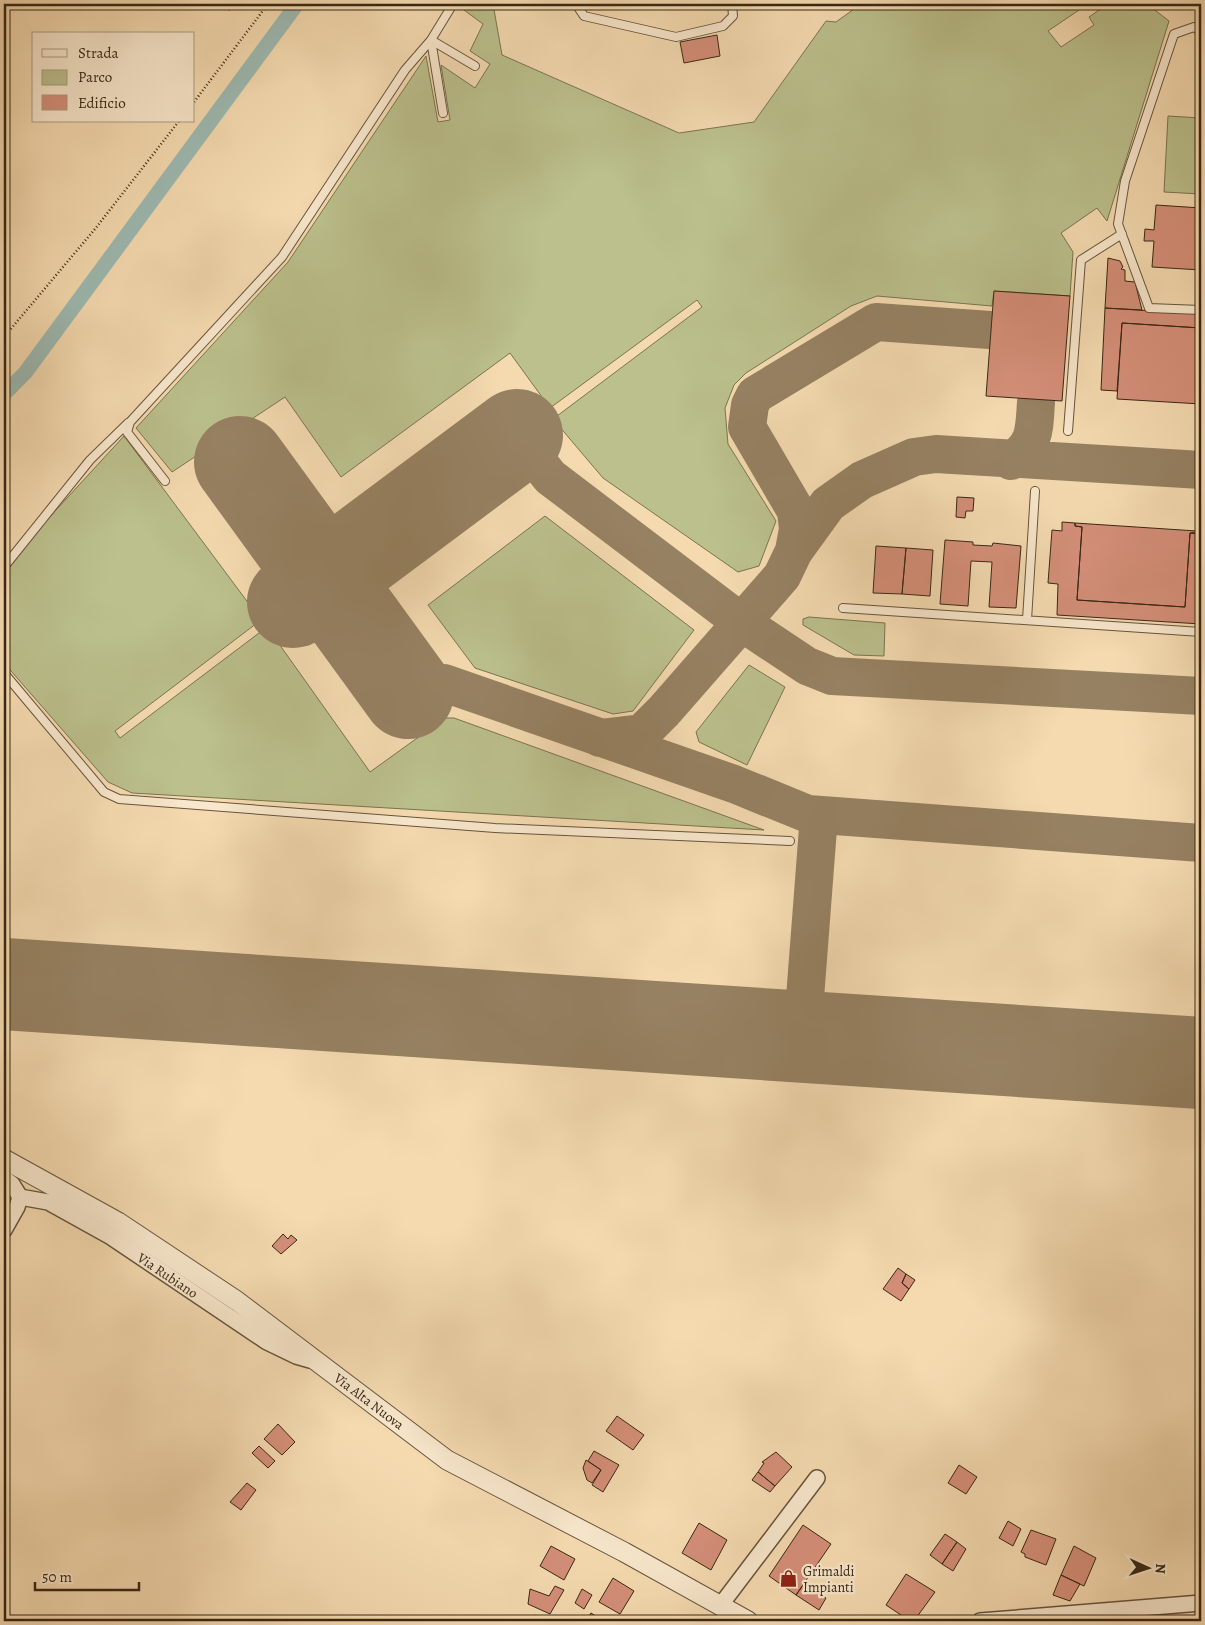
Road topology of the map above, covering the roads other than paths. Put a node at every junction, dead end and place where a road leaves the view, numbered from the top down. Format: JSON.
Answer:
{"nodes":[{"id":1,"x":453,"y":4,"type":"edge"},
{"id":2,"x":576,"y":4,"type":"edge"},
{"id":3,"x":732,"y":4,"type":"edge"},
{"id":4,"x":1201,"y":32,"type":"edge"},
{"id":5,"x":431,"y":40,"type":"junction"},
{"id":6,"x":475,"y":66,"type":"dead end"},
{"id":7,"x":443,"y":113,"type":"dead end"},
{"id":8,"x":1122,"y":234,"type":"junction"},
{"id":9,"x":1201,"y":310,"type":"edge"},
{"id":10,"x":130,"y":422,"type":"junction"},
{"id":11,"x":1068,"y":431,"type":"dead end"},
{"id":12,"x":165,"y":481,"type":"dead end"},
{"id":13,"x":1035,"y":491,"type":"dead end"},
{"id":14,"x":4,"y":567,"type":"edge"},
{"id":15,"x":843,"y":608,"type":"dead end"},
{"id":16,"x":1027,"y":620,"type":"junction"},
{"id":17,"x":1201,"y":632,"type":"edge"},
{"id":18,"x":4,"y":673,"type":"edge"},
{"id":19,"x":790,"y":842,"type":"dead end"},
{"id":20,"x":4,"y":1159,"type":"edge"},
{"id":21,"x":4,"y":1178,"type":"edge"},
{"id":22,"x":20,"y":1197,"type":"junction"},
{"id":23,"x":4,"y":1230,"type":"edge"},
{"id":24,"x":313,"y":1360,"type":"junction"},
{"id":25,"x":817,"y":1478,"type":"dead end"},
{"id":26,"x":1201,"y":1603,"type":"edge"},
{"id":27,"x":723,"y":1613,"type":"edge"},
{"id":28,"x":748,"y":1621,"type":"edge"},
{"id":29,"x":980,"y":1621,"type":"edge"}],
"edges":[{"from":1,"to":5,"type":"lane"},
{"from":2,"to":3,"type":"lane"},
{"from":4,"to":8,"type":"lane"},
{"from":5,"to":6,"type":"lane"},
{"from":5,"to":7,"type":"lane"},
{"from":5,"to":10,"type":"lane"},
{"from":8,"to":9,"type":"lane"},
{"from":8,"to":11,"type":"lane"},
{"from":10,"to":12,"type":"lane"},
{"from":10,"to":14,"type":"lane"},
{"from":13,"to":16,"type":"lane"},
{"from":15,"to":16,"type":"lane"},
{"from":16,"to":17,"type":"lane"},
{"from":18,"to":19,"type":"lane"},
{"from":20,"to":24,"type":"street","name":"Via Alta Nuova"},
{"from":21,"to":22,"type":"street"},
{"from":22,"to":23,"type":"street"},
{"from":22,"to":24,"type":"street","name":"Via Rubiano"},
{"from":24,"to":27,"type":"street","name":"Via Alta Nuova"},
{"from":25,"to":27,"type":"street"},
{"from":26,"to":29,"type":"street"},
{"from":27,"to":28,"type":"street","name":"Via Alta Nuova"}]}
